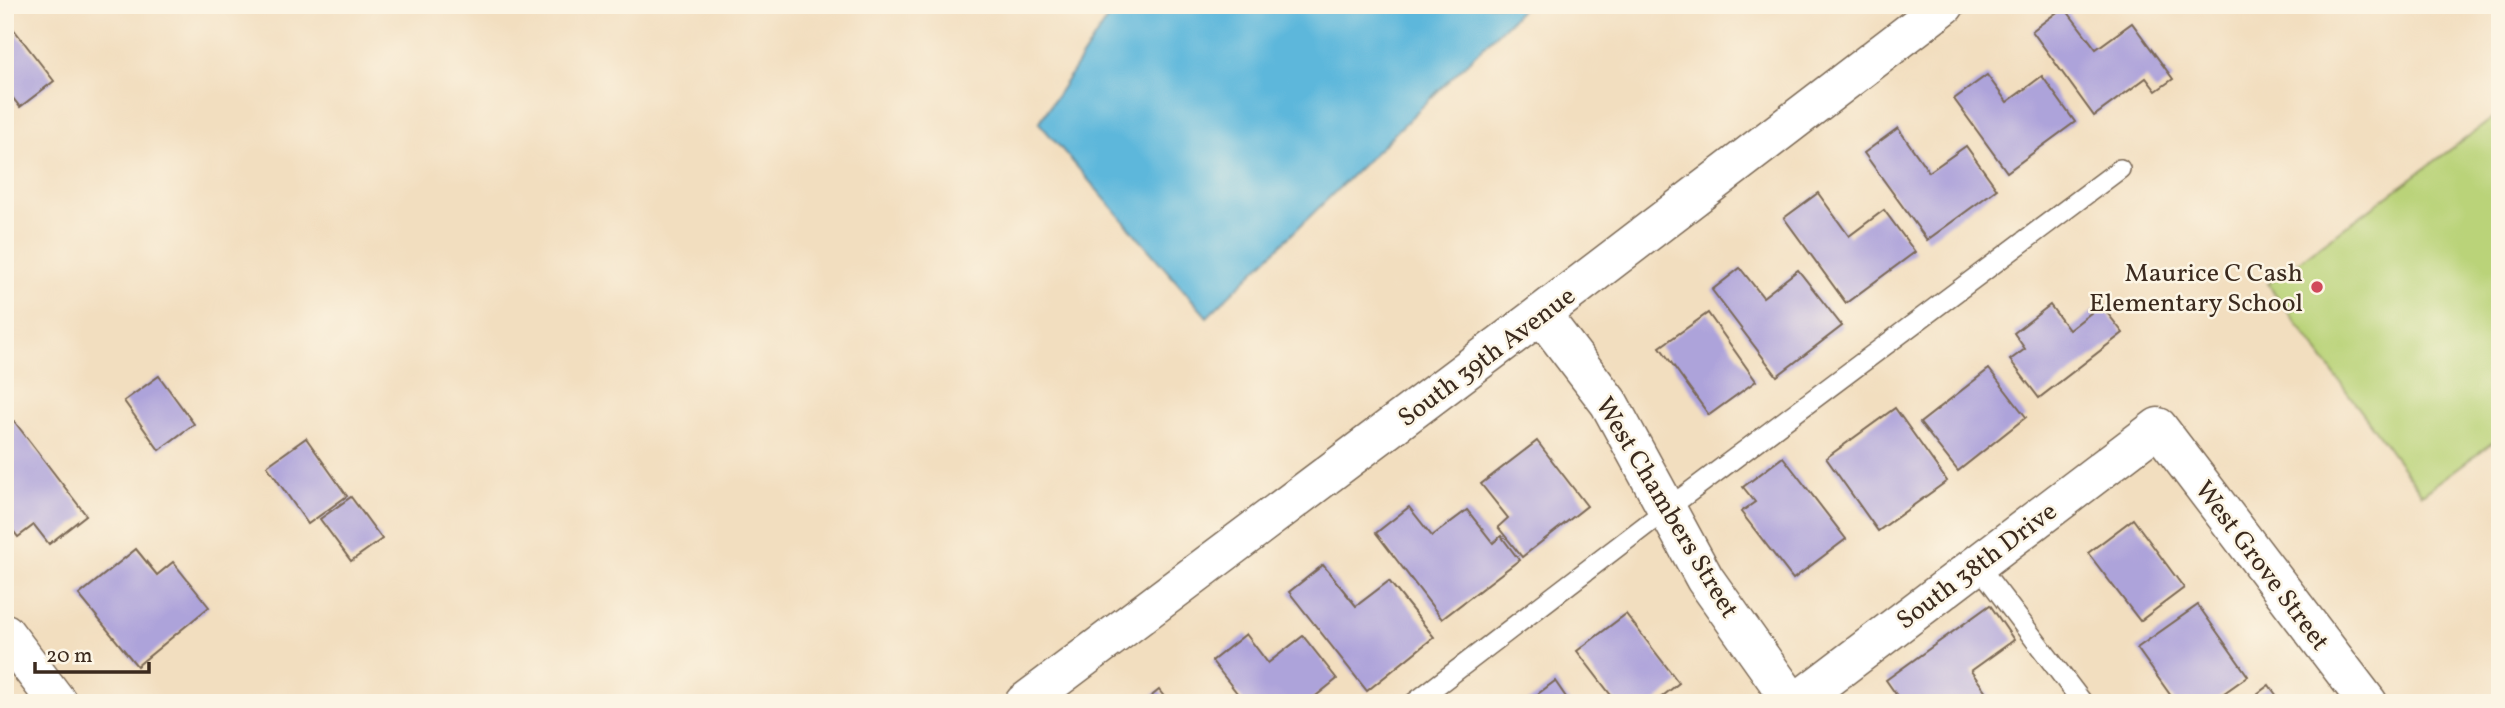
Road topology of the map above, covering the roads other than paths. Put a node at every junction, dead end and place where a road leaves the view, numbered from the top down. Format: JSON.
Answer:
{"nodes":[{"id":1,"x":1945,"y":5,"type":"edge"},
{"id":2,"x":2120,"y":169,"type":"dead end"},
{"id":3,"x":1541,"y":314,"type":"junction"},
{"id":4,"x":2158,"y":427,"type":"joint"},
{"id":5,"x":1667,"y":509,"type":"junction"},
{"id":6,"x":1977,"y":564,"type":"junction"},
{"id":7,"x":5,"y":633,"type":"edge"},
{"id":8,"x":58,"y":703,"type":"edge"},
{"id":9,"x":1024,"y":703,"type":"edge"},
{"id":10,"x":1415,"y":703,"type":"edge"},
{"id":11,"x":1794,"y":703,"type":"edge"},
{"id":12,"x":2083,"y":703,"type":"edge"},
{"id":13,"x":2368,"y":703,"type":"edge"}],
"edges":[{"from":1,"to":3,"type":"street","name":"South 39th Avenue"},
{"from":2,"to":5,"type":"lane"},
{"from":3,"to":5,"type":"street","name":"West Chambers Street"},
{"from":3,"to":9,"type":"street","name":"South 39th Avenue"},
{"from":4,"to":6,"type":"street","name":"South 38th Drive"},
{"from":4,"to":13,"type":"street","name":"West Grove Street"},
{"from":5,"to":10,"type":"lane"},
{"from":5,"to":11,"type":"street","name":"West Chambers Street"},
{"from":6,"to":11,"type":"street","name":"South 38th Drive"},
{"from":6,"to":12,"type":"lane"},
{"from":7,"to":8,"type":"street"}]}
